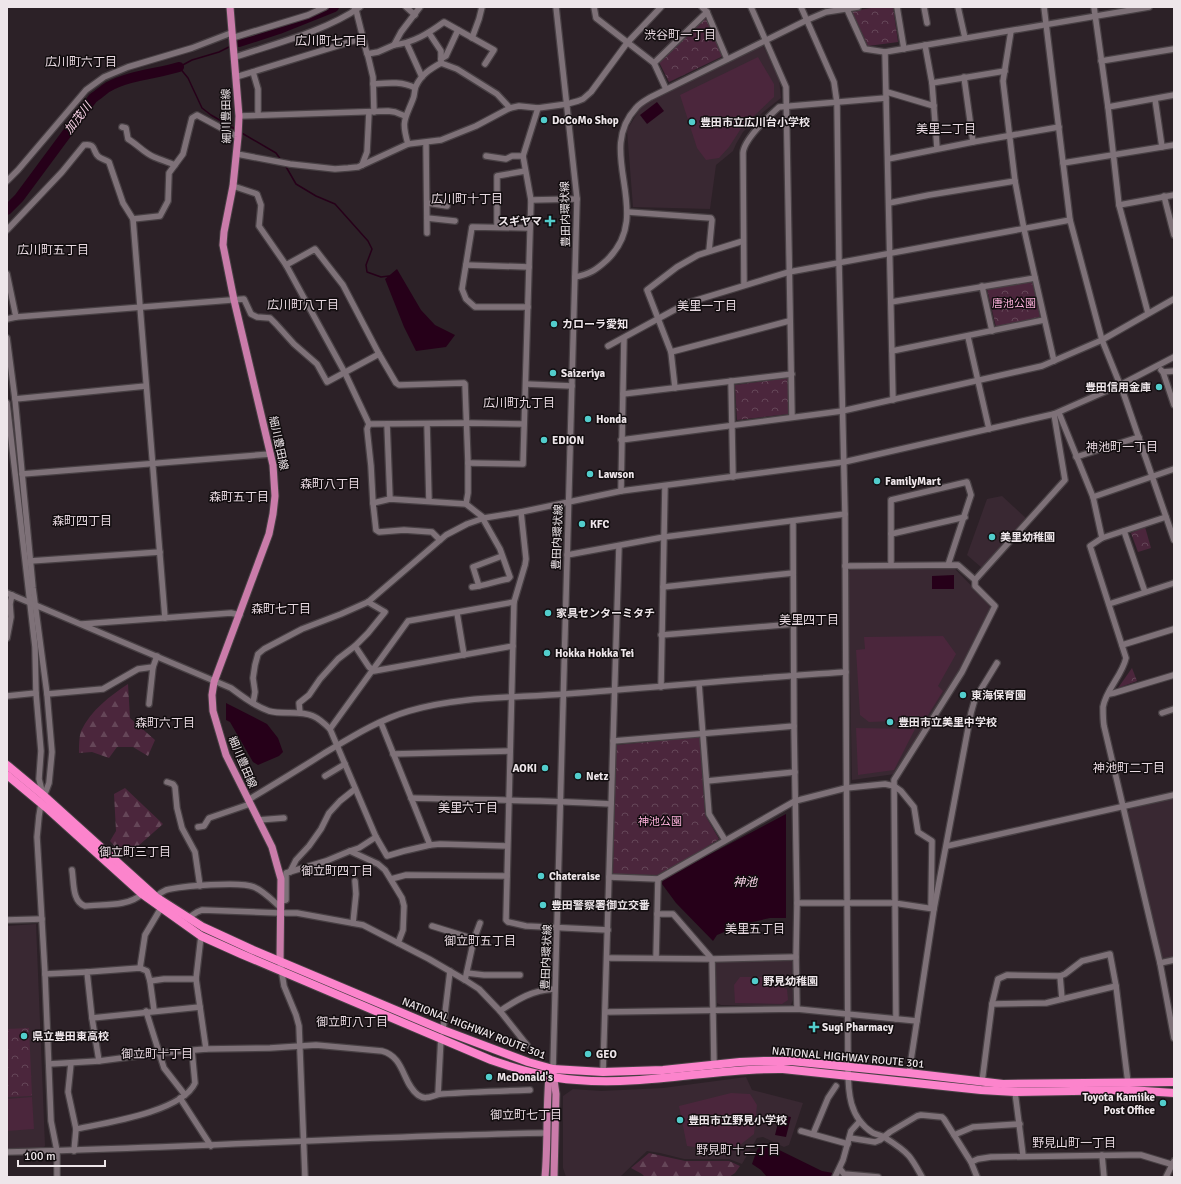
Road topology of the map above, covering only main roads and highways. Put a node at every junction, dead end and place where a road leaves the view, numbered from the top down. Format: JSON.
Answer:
{"nodes":[{"id":1,"x":230,"y":7,"type":"edge"},
{"id":2,"x":7,"y":765,"type":"edge"},
{"id":3,"x":7,"y":776,"type":"edge"},
{"id":4,"x":280,"y":961,"type":"junction"},
{"id":5,"x":442,"y":1033,"type":"junction"},
{"id":6,"x":553,"y":1069,"type":"junction"},
{"id":7,"x":552,"y":1077,"type":"junction"},
{"id":8,"x":1174,"y":1082,"type":"edge"},
{"id":9,"x":1174,"y":1093,"type":"edge"},
{"id":10,"x":545,"y":1177,"type":"edge"},
{"id":11,"x":554,"y":1177,"type":"edge"}],
"edges":[{"from":1,"to":4,"type":"main road","name":"細川豊田線"},
{"from":2,"to":4,"type":"highway","name":"NATIONAL HIGHWAY ROUTE 301"},
{"from":3,"to":5,"type":"highway","name":"NATIONAL HIGHWAY ROUTE 301"},
{"from":4,"to":5,"type":"highway","name":"NATIONAL HIGHWAY ROUTE 301"},
{"from":5,"to":6,"type":"highway","name":"NATIONAL HIGHWAY ROUTE 301"},
{"from":5,"to":7,"type":"highway","name":"NATIONAL HIGHWAY ROUTE 301"},
{"from":6,"to":7,"type":"main road"},
{"from":6,"to":8,"type":"highway","name":"NATIONAL HIGHWAY ROUTE 301"},
{"from":7,"to":9,"type":"highway","name":"NATIONAL HIGHWAY ROUTE 301"},
{"from":7,"to":10,"type":"main road"},
{"from":7,"to":11,"type":"main road"}]}
